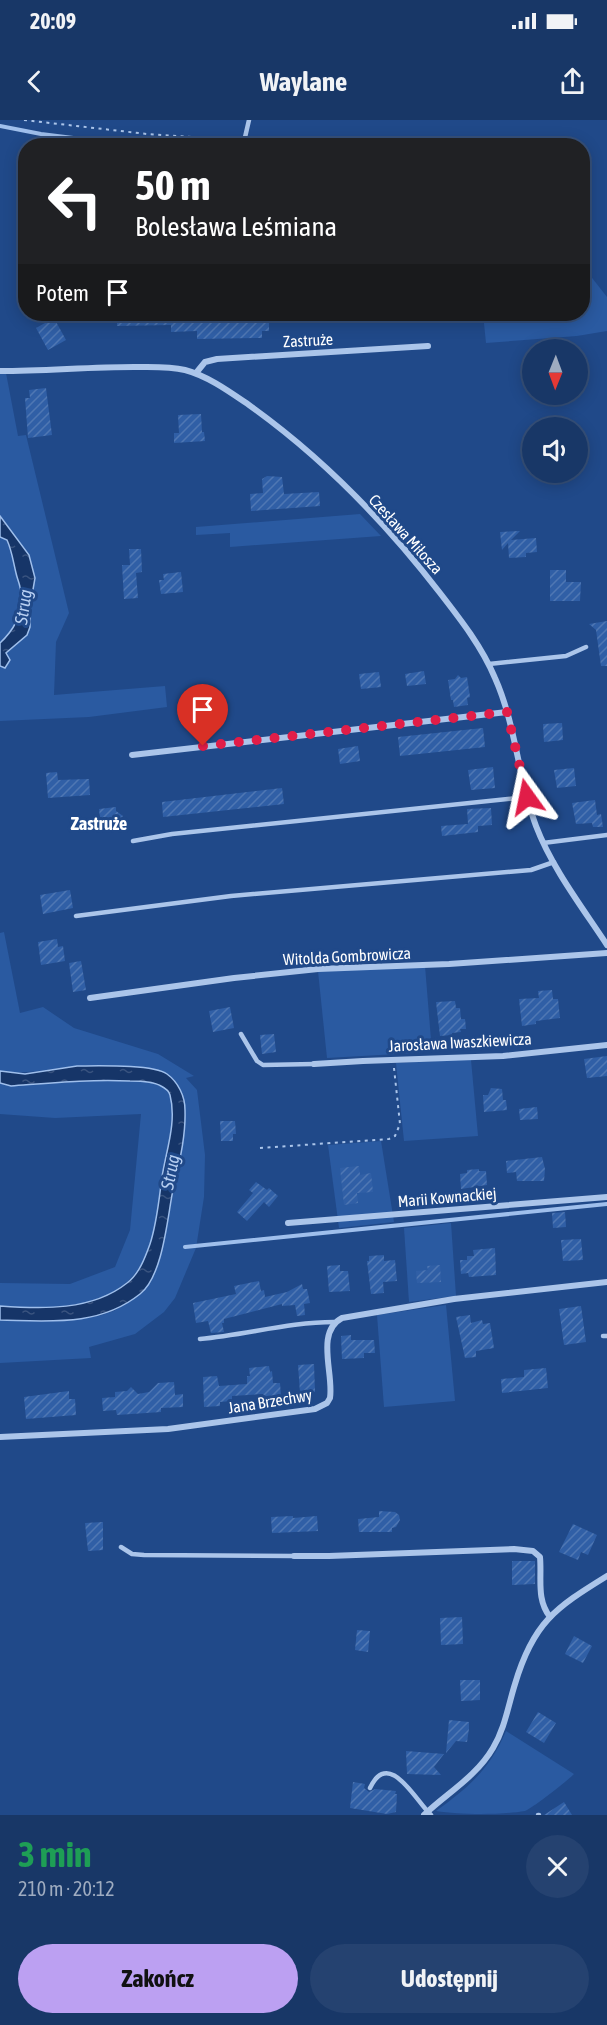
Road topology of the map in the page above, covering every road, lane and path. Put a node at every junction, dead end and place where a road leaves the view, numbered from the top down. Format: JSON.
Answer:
{"nodes":[{"id":1,"x":24,"y":120,"type":"edge"},
{"id":2,"x":249,"y":120,"type":"edge"},
{"id":3,"x":190,"y":138,"type":"edge"},
{"id":4,"x":244,"y":138,"type":"edge"},
{"id":5,"x":428,"y":346,"type":"dead end"},
{"id":6,"x":0,"y":371,"type":"edge"},
{"id":7,"x":195,"y":373,"type":"junction"},
{"id":8,"x":586,"y":647,"type":"dead end"},
{"id":9,"x":489,"y":664,"type":"junction"},
{"id":10,"x":507,"y":712,"type":"junction"},
{"id":11,"x":132,"y":754,"type":"dead end"},
{"id":12,"x":527,"y":797,"type":"junction"},
{"id":13,"x":607,"y":835,"type":"edge"},
{"id":14,"x":133,"y":840,"type":"dead end"},
{"id":15,"x":543,"y":843,"type":"junction"},
{"id":16,"x":554,"y":862,"type":"junction"},
{"id":17,"x":76,"y":916,"type":"dead end"},
{"id":18,"x":607,"y":945,"type":"edge"},
{"id":19,"x":607,"y":953,"type":"edge"},
{"id":20,"x":90,"y":998,"type":"dead end"},
{"id":21,"x":241,"y":1034,"type":"dead end"},
{"id":22,"x":607,"y":1045,"type":"edge"},
{"id":23,"x":393,"y":1060,"type":"junction"},
{"id":24,"x":314,"y":1064,"type":"joint"},
{"id":25,"x":260,"y":1148,"type":"dead end"},
{"id":26,"x":607,"y":1197,"type":"edge"},
{"id":27,"x":288,"y":1223,"type":"dead end"},
{"id":28,"x":607,"y":1282,"type":"edge"},
{"id":29,"x":334,"y":1322,"type":"junction"},
{"id":30,"x":200,"y":1339,"type":"dead end"},
{"id":31,"x":0,"y":1437,"type":"edge"},
{"id":32,"x":121,"y":1547,"type":"dead end"},
{"id":33,"x":294,"y":1556,"type":"joint"},
{"id":34,"x":607,"y":1576,"type":"edge"},
{"id":35,"x":550,"y":1617,"type":"junction"},
{"id":36,"x":370,"y":1788,"type":"dead end"},
{"id":37,"x":427,"y":1814,"type":"edge"}],
"edges":[{"from":1,"to":3,"type":"path"},
{"from":2,"to":4,"type":"lane"},
{"from":5,"to":7,"type":"street","name":"Zastruże"},
{"from":6,"to":7,"type":"street","name":"Czesława Miłosza"},
{"from":7,"to":9,"type":"street","name":"Czesława Miłosza"},
{"from":8,"to":9,"type":"lane"},
{"from":9,"to":10,"type":"street","name":"Czesława Miłosza"},
{"from":10,"to":11,"type":"street"},
{"from":10,"to":12,"type":"street","name":"Czesława Miłosza"},
{"from":12,"to":14,"type":"lane"},
{"from":12,"to":15,"type":"street","name":"Czesława Miłosza"},
{"from":13,"to":15,"type":"lane"},
{"from":15,"to":16,"type":"street","name":"Czesława Miłosza"},
{"from":16,"to":17,"type":"lane"},
{"from":16,"to":18,"type":"street","name":"Czesława Miłosza"},
{"from":19,"to":20,"type":"street","name":"Witolda Gombrowicza"},
{"from":21,"to":24,"type":"lane"},
{"from":22,"to":23,"type":"street","name":"Jarosława Iwaszkiewicza"},
{"from":23,"to":24,"type":"street","name":"Jarosława Iwaszkiewicza"},
{"from":23,"to":25,"type":"path"},
{"from":26,"to":27,"type":"street","name":"Marii Kownackiej"},
{"from":28,"to":29,"type":"street"},
{"from":29,"to":30,"type":"lane"},
{"from":29,"to":31,"type":"street","name":"Jana Brzechwy"},
{"from":32,"to":33,"type":"lane"},
{"from":33,"to":35,"type":"street"},
{"from":34,"to":35,"type":"street"},
{"from":35,"to":37,"type":"street"},
{"from":36,"to":37,"type":"lane"}]}
